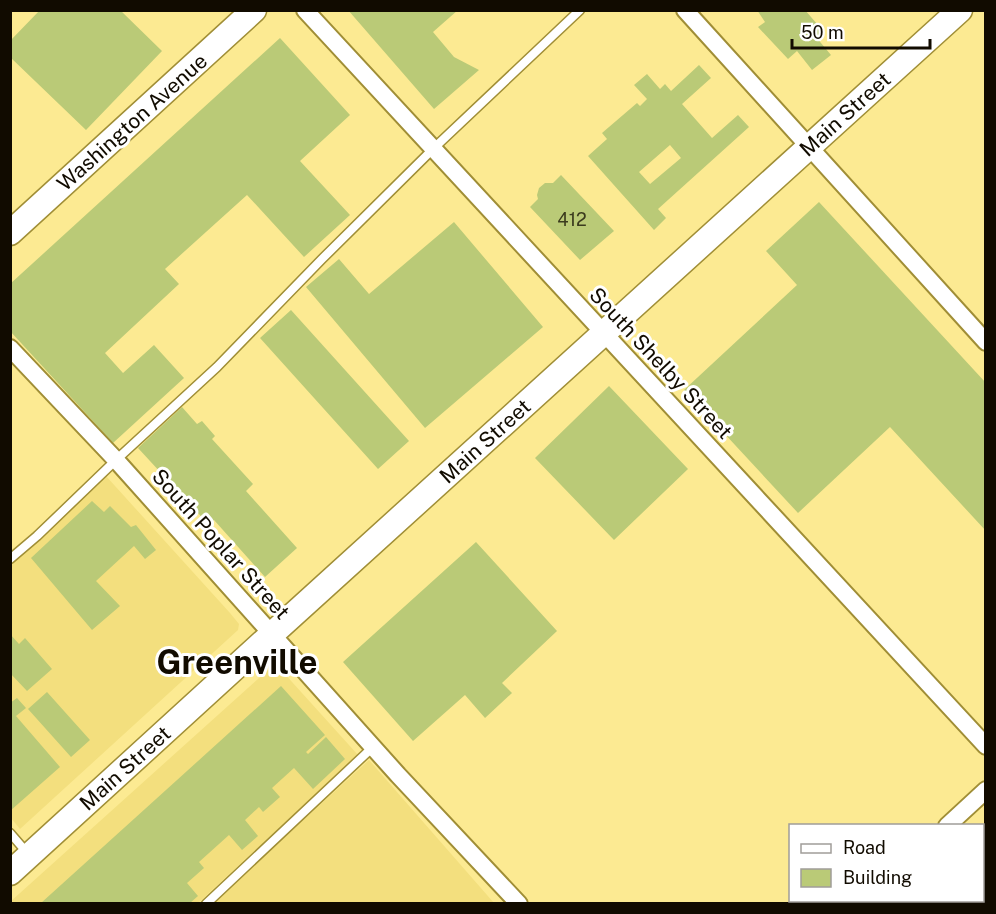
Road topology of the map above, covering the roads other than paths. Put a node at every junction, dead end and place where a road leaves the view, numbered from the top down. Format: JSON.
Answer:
{"nodes":[{"id":1,"x":254,"y":10,"type":"edge"},
{"id":2,"x":305,"y":10,"type":"edge"},
{"id":3,"x":580,"y":10,"type":"edge"},
{"id":4,"x":685,"y":10,"type":"edge"},
{"id":5,"x":960,"y":10,"type":"edge"},
{"id":6,"x":808,"y":147,"type":"junction"},
{"id":7,"x":434,"y":148,"type":"junction"},
{"id":8,"x":10,"y":232,"type":"edge"},
{"id":9,"x":603,"y":334,"type":"junction"},
{"id":10,"x":986,"y":342,"type":"edge"},
{"id":11,"x":10,"y":348,"type":"edge"},
{"id":12,"x":116,"y":460,"type":"junction"},
{"id":13,"x":10,"y":559,"type":"edge"},
{"id":14,"x":272,"y":633,"type":"junction"},
{"id":15,"x":986,"y":746,"type":"edge"},
{"id":16,"x":373,"y":747,"type":"junction"},
{"id":17,"x":986,"y":790,"type":"edge"},
{"id":18,"x":948,"y":824,"type":"edge"},
{"id":19,"x":10,"y":832,"type":"edge"},
{"id":20,"x":29,"y":855,"type":"junction"},
{"id":21,"x":10,"y":873,"type":"edge"},
{"id":22,"x":206,"y":903,"type":"edge"},
{"id":23,"x":519,"y":903,"type":"edge"}],
"edges":[{"from":1,"to":8,"type":"street","name":"Washington Avenue"},
{"from":2,"to":7,"type":"street","name":"South Shelby Street"},
{"from":3,"to":7,"type":"lane"},
{"from":4,"to":6,"type":"street"},
{"from":5,"to":6,"type":"street","name":"Main Street"},
{"from":6,"to":9,"type":"street","name":"Main Street"},
{"from":6,"to":10,"type":"street"},
{"from":7,"to":9,"type":"street","name":"South Shelby Street"},
{"from":7,"to":12,"type":"lane"},
{"from":9,"to":14,"type":"street","name":"Main Street"},
{"from":9,"to":15,"type":"street","name":"South Shelby Street"},
{"from":11,"to":12,"type":"street","name":"South Poplar Street"},
{"from":12,"to":13,"type":"lane"},
{"from":12,"to":14,"type":"street","name":"South Poplar Street"},
{"from":14,"to":16,"type":"street","name":"South Poplar Street"},
{"from":14,"to":20,"type":"street","name":"Main Street"},
{"from":16,"to":22,"type":"lane"},
{"from":16,"to":23,"type":"street","name":"South Poplar Street"},
{"from":17,"to":18,"type":"street"},
{"from":19,"to":20,"type":"lane"},
{"from":20,"to":21,"type":"street","name":"Main Street"}]}
